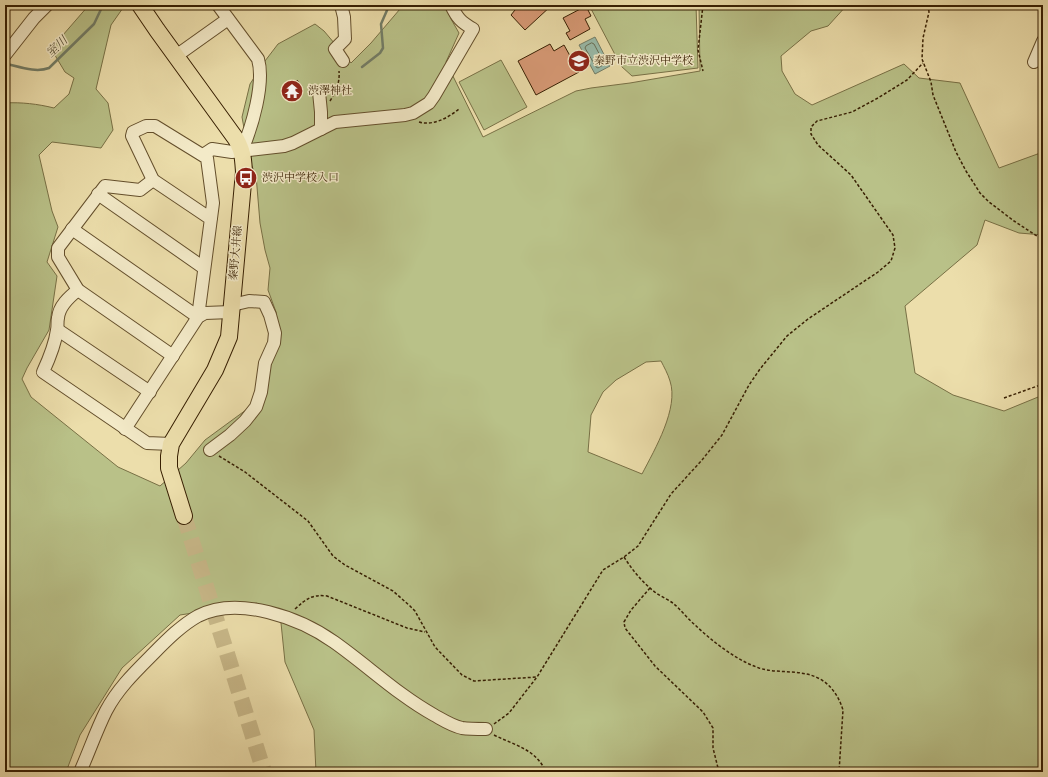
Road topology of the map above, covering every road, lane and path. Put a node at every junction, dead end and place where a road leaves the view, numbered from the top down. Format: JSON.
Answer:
{"nodes":[{"id":1,"x":48,"y":5,"type":"edge"},
{"id":2,"x":140,"y":5,"type":"edge"},
{"id":3,"x":218,"y":5,"type":"edge"},
{"id":4,"x":341,"y":5,"type":"edge"},
{"id":5,"x":451,"y":5,"type":"edge"},
{"id":6,"x":703,"y":5,"type":"edge"},
{"id":7,"x":928,"y":5,"type":"edge"},
{"id":8,"x":228,"y":19,"type":"junction"},
{"id":9,"x":1043,"y":41,"type":"edge"},
{"id":10,"x":5,"y":55,"type":"edge"},
{"id":11,"x":176,"y":56,"type":"junction"},
{"id":12,"x":343,"y":61,"type":"joint"},
{"id":13,"x":1034,"y":62,"type":"dead end"},
{"id":14,"x":923,"y":63,"type":"junction"},
{"id":15,"x":703,"y":71,"type":"dead end"},
{"id":16,"x":319,"y":92,"type":"dead end"},
{"id":17,"x":458,"y":109,"type":"dead end"},
{"id":18,"x":322,"y":112,"type":"junction"},
{"id":19,"x":407,"y":114,"type":"junction"},
{"id":20,"x":321,"y":129,"type":"junction"},
{"id":21,"x":242,"y":150,"type":"junction"},
{"id":22,"x":203,"y":155,"type":"junction"},
{"id":23,"x":153,"y":180,"type":"junction"},
{"id":24,"x":98,"y":194,"type":"junction"},
{"id":25,"x":210,"y":219,"type":"junction"},
{"id":26,"x":72,"y":229,"type":"junction"},
{"id":27,"x":1043,"y":240,"type":"edge"},
{"id":28,"x":204,"y":268,"type":"junction"},
{"id":29,"x":78,"y":290,"type":"junction"},
{"id":30,"x":231,"y":308,"type":"junction"},
{"id":31,"x":198,"y":316,"type":"junction"},
{"id":32,"x":58,"y":330,"type":"junction"},
{"id":33,"x":174,"y":356,"type":"junction"},
{"id":34,"x":1043,"y":384,"type":"edge"},
{"id":35,"x":150,"y":392,"type":"junction"},
{"id":36,"x":1004,"y":398,"type":"dead end"},
{"id":37,"x":125,"y":429,"type":"junction"},
{"id":38,"x":171,"y":444,"type":"junction"},
{"id":39,"x":210,"y":450,"type":"joint"},
{"id":40,"x":184,"y":516,"type":"tunnel mouth"},
{"id":41,"x":624,"y":558,"type":"junction"},
{"id":42,"x":650,"y":588,"type":"junction"},
{"id":43,"x":288,"y":619,"type":"junction"},
{"id":44,"x":426,"y":632,"type":"junction"},
{"id":45,"x":537,"y":677,"type":"junction"},
{"id":46,"x":486,"y":729,"type":"junction"},
{"id":47,"x":80,"y":772,"type":"edge"},
{"id":48,"x":546,"y":772,"type":"edge"},
{"id":49,"x":719,"y":772,"type":"edge"},
{"id":50,"x":839,"y":772,"type":"edge"}],
"edges":[{"from":1,"to":10,"type":"street"},
{"from":2,"to":11,"type":"main road","name":"秦野大井線"},
{"from":3,"to":8,"type":"street"},
{"from":4,"to":12,"type":"street"},
{"from":5,"to":19,"type":"street"},
{"from":6,"to":15,"type":"path"},
{"from":7,"to":14,"type":"path"},
{"from":8,"to":11,"type":"street"},
{"from":8,"to":21,"type":"street"},
{"from":9,"to":13,"type":"street"},
{"from":11,"to":21,"type":"main road","name":"秦野大井線"},
{"from":12,"to":18,"type":"path"},
{"from":14,"to":27,"type":"path"},
{"from":14,"to":41,"type":"path"},
{"from":16,"to":18,"type":"street"},
{"from":17,"to":19,"type":"path"},
{"from":18,"to":20,"type":"street"},
{"from":19,"to":20,"type":"street"},
{"from":20,"to":21,"type":"street"},
{"from":21,"to":22,"type":"street"},
{"from":21,"to":30,"type":"main road","name":"秦野大井線"},
{"from":22,"to":23,"type":"street"},
{"from":22,"to":25,"type":"street"},
{"from":23,"to":24,"type":"street"},
{"from":23,"to":25,"type":"street"},
{"from":24,"to":26,"type":"street"},
{"from":24,"to":28,"type":"street"},
{"from":25,"to":28,"type":"street"},
{"from":26,"to":29,"type":"street"},
{"from":26,"to":31,"type":"street"},
{"from":28,"to":31,"type":"street"},
{"from":29,"to":32,"type":"street"},
{"from":29,"to":33,"type":"street"},
{"from":30,"to":31,"type":"street"},
{"from":30,"to":38,"type":"main road","name":"秦野大井線"},
{"from":30,"to":39,"type":"street"},
{"from":31,"to":33,"type":"street"},
{"from":32,"to":35,"type":"street"},
{"from":32,"to":37,"type":"street"},
{"from":33,"to":35,"type":"street"},
{"from":34,"to":36,"type":"path"},
{"from":35,"to":37,"type":"street"},
{"from":37,"to":38,"type":"street"},
{"from":38,"to":40,"type":"main road","name":"秦野大井線"},
{"from":39,"to":44,"type":"path"},
{"from":41,"to":42,"type":"path"},
{"from":41,"to":45,"type":"path"},
{"from":42,"to":49,"type":"path"},
{"from":42,"to":50,"type":"path"},
{"from":43,"to":44,"type":"path"},
{"from":43,"to":46,"type":"street"},
{"from":43,"to":47,"type":"street"},
{"from":44,"to":45,"type":"path"},
{"from":45,"to":46,"type":"path"},
{"from":46,"to":48,"type":"path"}]}
